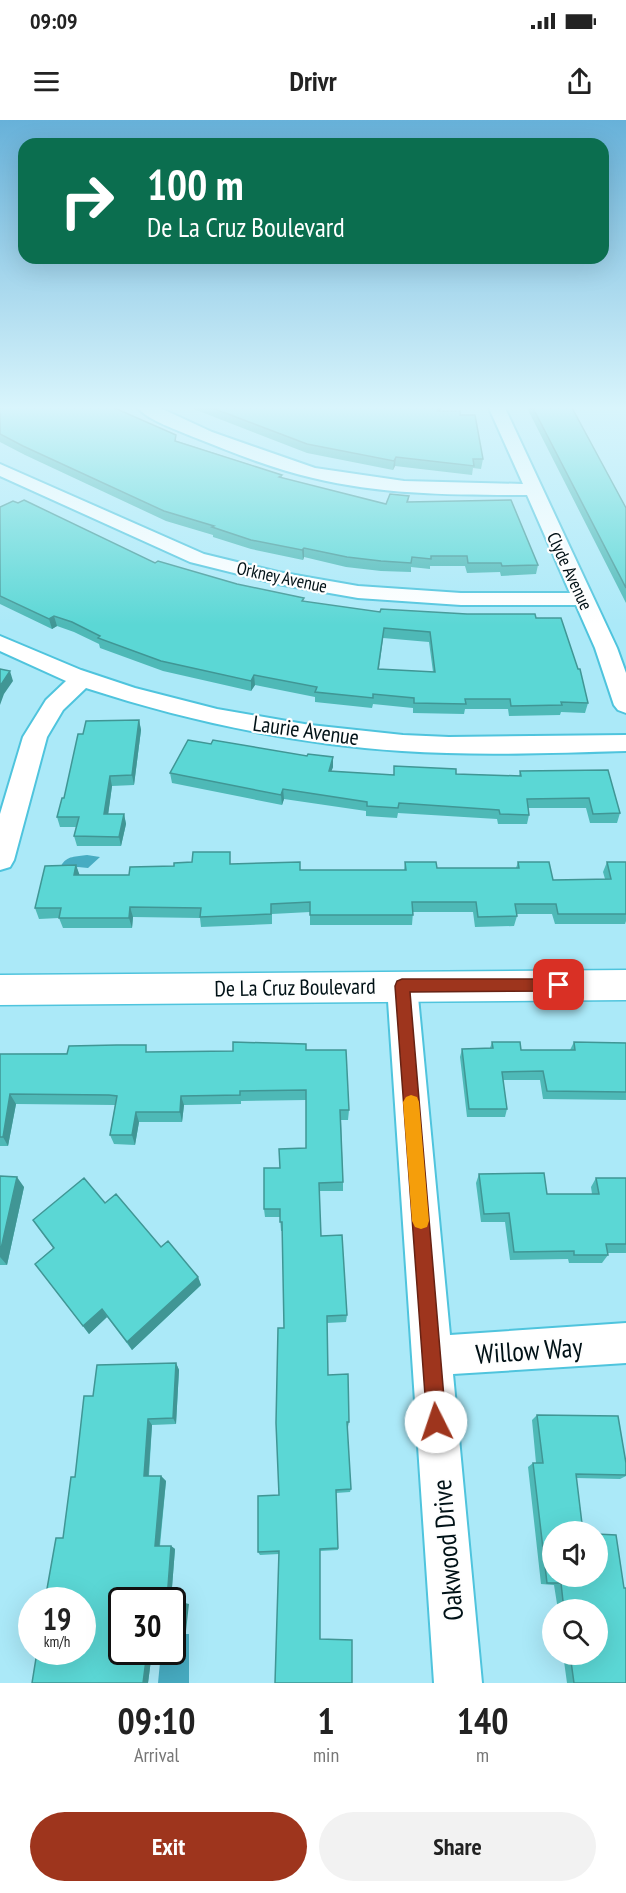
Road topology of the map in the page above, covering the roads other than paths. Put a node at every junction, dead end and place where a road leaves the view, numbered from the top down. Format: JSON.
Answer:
{"nodes":[{"id":1,"x":346,"y":479,"type":"edge"},
{"id":2,"x":528,"y":479,"type":"edge"},
{"id":3,"x":21,"y":480,"type":"joint"},
{"id":4,"x":0,"y":490,"type":"edge"},
{"id":5,"x":533,"y":490,"type":"junction"},
{"id":6,"x":584,"y":599,"type":"junction"},
{"id":7,"x":0,"y":643,"type":"edge"},
{"id":8,"x":81,"y":679,"type":"junction"},
{"id":9,"x":626,"y":705,"type":"edge"},
{"id":10,"x":626,"y":744,"type":"edge"},
{"id":11,"x":0,"y":860,"type":"edge"},
{"id":12,"x":626,"y":984,"type":"edge"},
{"id":13,"x":402,"y":986,"type":"junction"},
{"id":14,"x":0,"y":990,"type":"edge"},
{"id":15,"x":626,"y":1343,"type":"edge"},
{"id":16,"x":431,"y":1356,"type":"junction"},
{"id":17,"x":458,"y":1683,"type":"edge"}],
"edges":[{"from":1,"to":5,"type":"street"},
{"from":2,"to":5,"type":"street","name":"Clyde Avenue"},
{"from":3,"to":4,"type":"street"},
{"from":3,"to":6,"type":"street","name":"Orkney Avenue"},
{"from":5,"to":6,"type":"street","name":"Clyde Avenue"},
{"from":6,"to":9,"type":"street","name":"Clyde Avenue"},
{"from":7,"to":8,"type":"street","name":"Laurie Avenue"},
{"from":8,"to":10,"type":"street","name":"Laurie Avenue"},
{"from":8,"to":11,"type":"street"},
{"from":12,"to":13,"type":"main road","name":"De La Cruz Boulevard"},
{"from":13,"to":14,"type":"main road","name":"De La Cruz Boulevard"},
{"from":13,"to":16,"type":"street","name":"Oakwood Drive"},
{"from":15,"to":16,"type":"street","name":"Willow Way"},
{"from":16,"to":17,"type":"street","name":"Oakwood Drive"}]}
